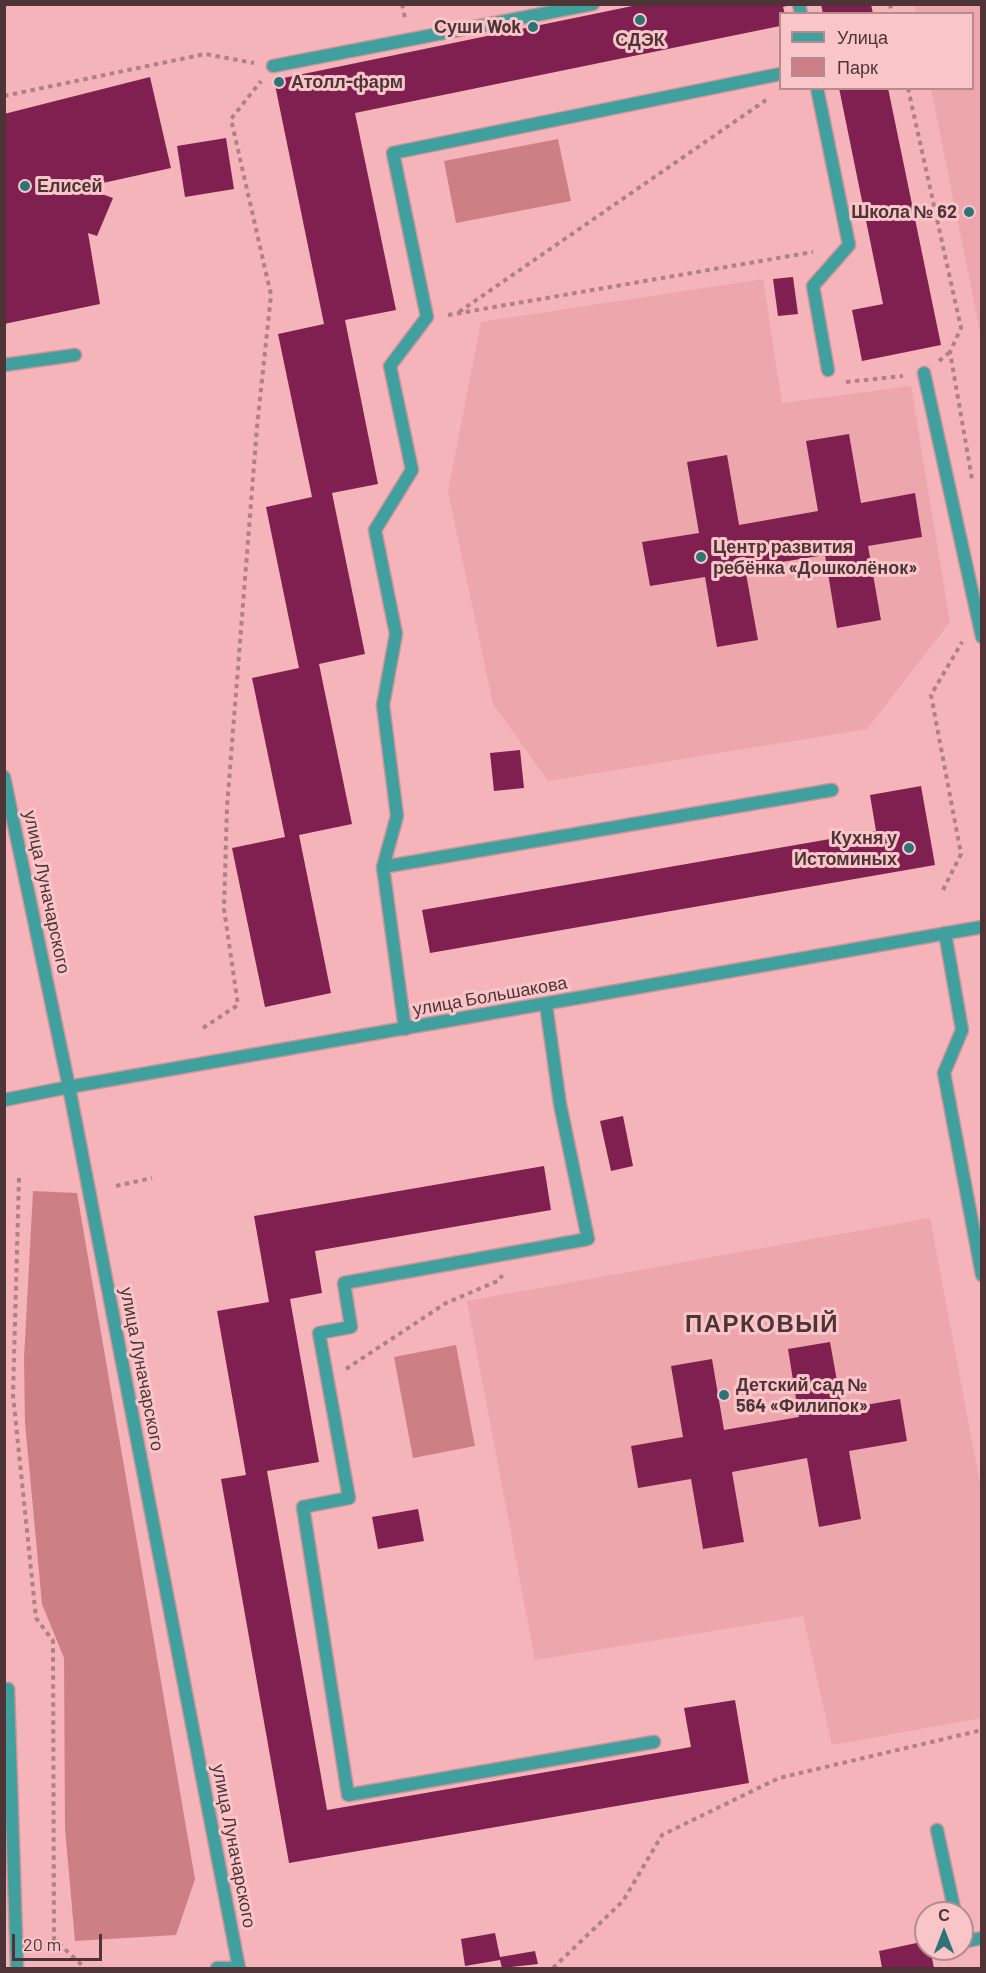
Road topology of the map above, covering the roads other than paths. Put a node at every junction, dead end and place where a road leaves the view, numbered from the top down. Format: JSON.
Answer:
{"nodes":[{"id":1,"x":593,"y":4,"type":"edge"},
{"id":2,"x":273,"y":66,"type":"road end"},
{"id":3,"x":779,"y":74,"type":"edge"},
{"id":4,"x":817,"y":90,"type":"edge"},
{"id":5,"x":75,"y":355,"type":"dead end"},
{"id":6,"x":4,"y":365,"type":"edge"},
{"id":7,"x":828,"y":370,"type":"road end"},
{"id":8,"x":924,"y":373,"type":"road end"},
{"id":9,"x":981,"y":637,"type":"edge"},
{"id":10,"x":4,"y":777,"type":"edge"},
{"id":11,"x":832,"y":790,"type":"dead end"},
{"id":12,"x":382,"y":867,"type":"junction"},
{"id":13,"x":981,"y":927,"type":"edge"},
{"id":14,"x":945,"y":933,"type":"junction"},
{"id":15,"x":546,"y":1005,"type":"junction"},
{"id":16,"x":405,"y":1029,"type":"junction"},
{"id":17,"x":69,"y":1087,"type":"junction"},
{"id":18,"x":4,"y":1100,"type":"edge"},
{"id":19,"x":981,"y":1275,"type":"edge"},
{"id":20,"x":8,"y":1689,"type":"dead end"},
{"id":21,"x":654,"y":1742,"type":"dead end"},
{"id":22,"x":938,"y":1830,"type":"dead end"},
{"id":23,"x":953,"y":1901,"type":"edge"},
{"id":24,"x":17,"y":1968,"type":"edge"},
{"id":25,"x":217,"y":1968,"type":"edge"},
{"id":26,"x":239,"y":1968,"type":"edge"}],
"edges":[{"from":1,"to":2,"type":"street"},
{"from":3,"to":12,"type":"street"},
{"from":4,"to":7,"type":"street"},
{"from":5,"to":6,"type":"street"},
{"from":8,"to":9,"type":"street"},
{"from":10,"to":17,"type":"street","name":"улица Луначарского"},
{"from":11,"to":12,"type":"street"},
{"from":12,"to":16,"type":"street"},
{"from":13,"to":14,"type":"street","name":"улица Большакова"},
{"from":14,"to":15,"type":"street","name":"улица Большакова"},
{"from":14,"to":19,"type":"street"},
{"from":15,"to":16,"type":"street","name":"улица Большакова"},
{"from":15,"to":21,"type":"street"},
{"from":16,"to":17,"type":"street","name":"улица Большакова"},
{"from":17,"to":18,"type":"street","name":"улица Большакова"},
{"from":17,"to":26,"type":"street","name":"улица Луначарского"},
{"from":20,"to":24,"type":"street"},
{"from":22,"to":23,"type":"street"},
{"from":25,"to":26,"type":"street"}]}
